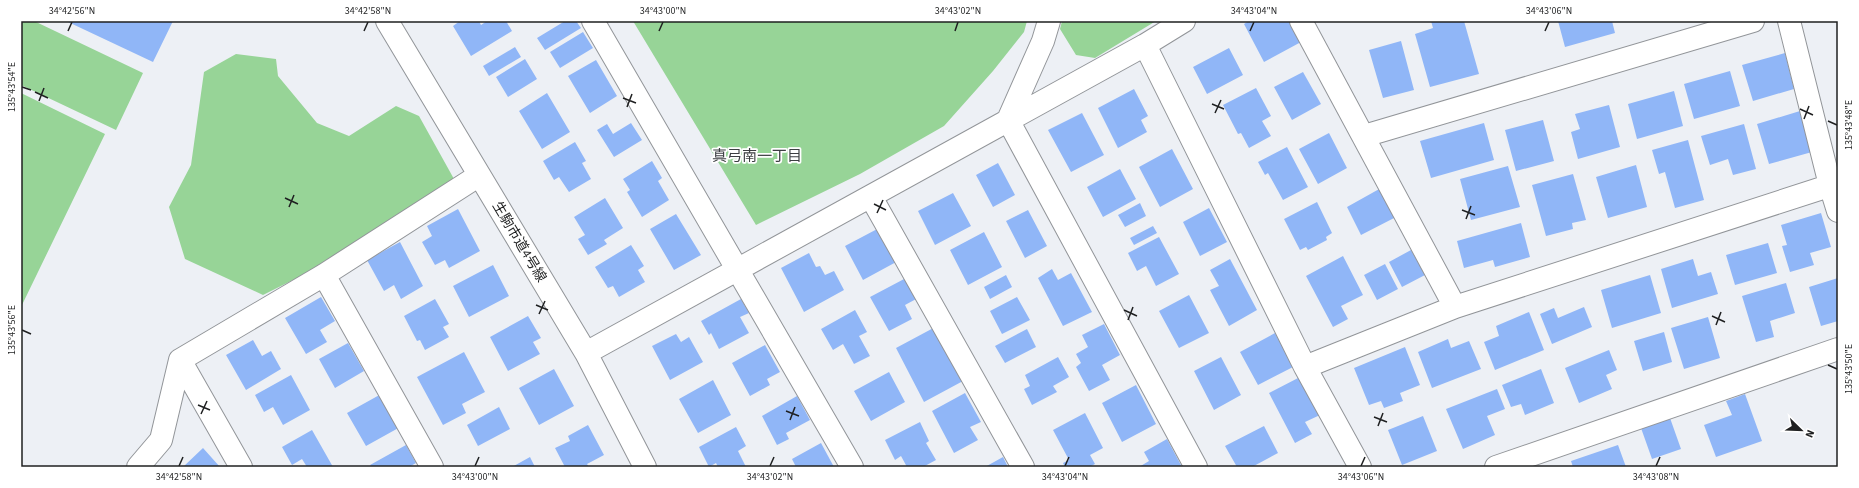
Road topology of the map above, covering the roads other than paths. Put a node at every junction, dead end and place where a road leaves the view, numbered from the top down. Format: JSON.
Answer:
{"nodes":[{"id":1,"x":593,"y":21,"type":"edge"},
{"id":2,"x":1049,"y":21,"type":"edge"},
{"id":3,"x":1184,"y":21,"type":"edge"},
{"id":4,"x":1301,"y":21,"type":"edge"},
{"id":5,"x":1753,"y":21,"type":"edge"},
{"id":6,"x":1789,"y":21,"type":"edge"},
{"id":7,"x":394,"y":23,"type":"edge"},
{"id":8,"x":1145,"y":45,"type":"junction"},
{"id":9,"x":1008,"y":120,"type":"junction"},
{"id":10,"x":1364,"y":136,"type":"junction"},
{"id":11,"x":478,"y":176,"type":"junction"},
{"id":12,"x":1834,"y":184,"type":"edge"},
{"id":13,"x":871,"y":197,"type":"junction"},
{"id":14,"x":1838,"y":210,"type":"edge"},
{"id":15,"x":737,"y":270,"type":"junction"},
{"id":16,"x":324,"y":275,"type":"junction"},
{"id":17,"x":1455,"y":307,"type":"junction"},
{"id":18,"x":1838,"y":349,"type":"edge"},
{"id":19,"x":586,"y":353,"type":"junction"},
{"id":20,"x":180,"y":360,"type":"junction"},
{"id":21,"x":1305,"y":367,"type":"junction"},
{"id":22,"x":138,"y":467,"type":"edge"},
{"id":23,"x":241,"y":467,"type":"edge"},
{"id":24,"x":432,"y":467,"type":"edge"},
{"id":25,"x":645,"y":467,"type":"edge"},
{"id":26,"x":852,"y":467,"type":"edge"},
{"id":27,"x":1023,"y":467,"type":"edge"},
{"id":28,"x":1196,"y":467,"type":"edge"},
{"id":29,"x":1360,"y":467,"type":"edge"},
{"id":30,"x":1496,"y":467,"type":"edge"}],
"edges":[{"from":1,"to":15,"type":"street"},
{"from":2,"to":9,"type":"street"},
{"from":3,"to":8,"type":"street"},
{"from":4,"to":10,"type":"street"},
{"from":5,"to":10,"type":"street"},
{"from":6,"to":12,"type":"street"},
{"from":7,"to":11,"type":"street","name":"生駒市道4号線"},
{"from":8,"to":9,"type":"street"},
{"from":8,"to":21,"type":"street"},
{"from":9,"to":13,"type":"street"},
{"from":9,"to":28,"type":"street"},
{"from":10,"to":17,"type":"street"},
{"from":11,"to":16,"type":"street"},
{"from":11,"to":19,"type":"street","name":"生駒市道4号線"},
{"from":12,"to":14,"type":"street"},
{"from":12,"to":17,"type":"street"},
{"from":13,"to":15,"type":"street"},
{"from":13,"to":27,"type":"street"},
{"from":15,"to":19,"type":"street"},
{"from":15,"to":26,"type":"street"},
{"from":16,"to":20,"type":"street"},
{"from":16,"to":24,"type":"street"},
{"from":17,"to":21,"type":"street"},
{"from":18,"to":30,"type":"street"},
{"from":19,"to":25,"type":"street","name":"生駒市道4号線"},
{"from":20,"to":22,"type":"street"},
{"from":20,"to":23,"type":"street"},
{"from":21,"to":29,"type":"street"}]}
